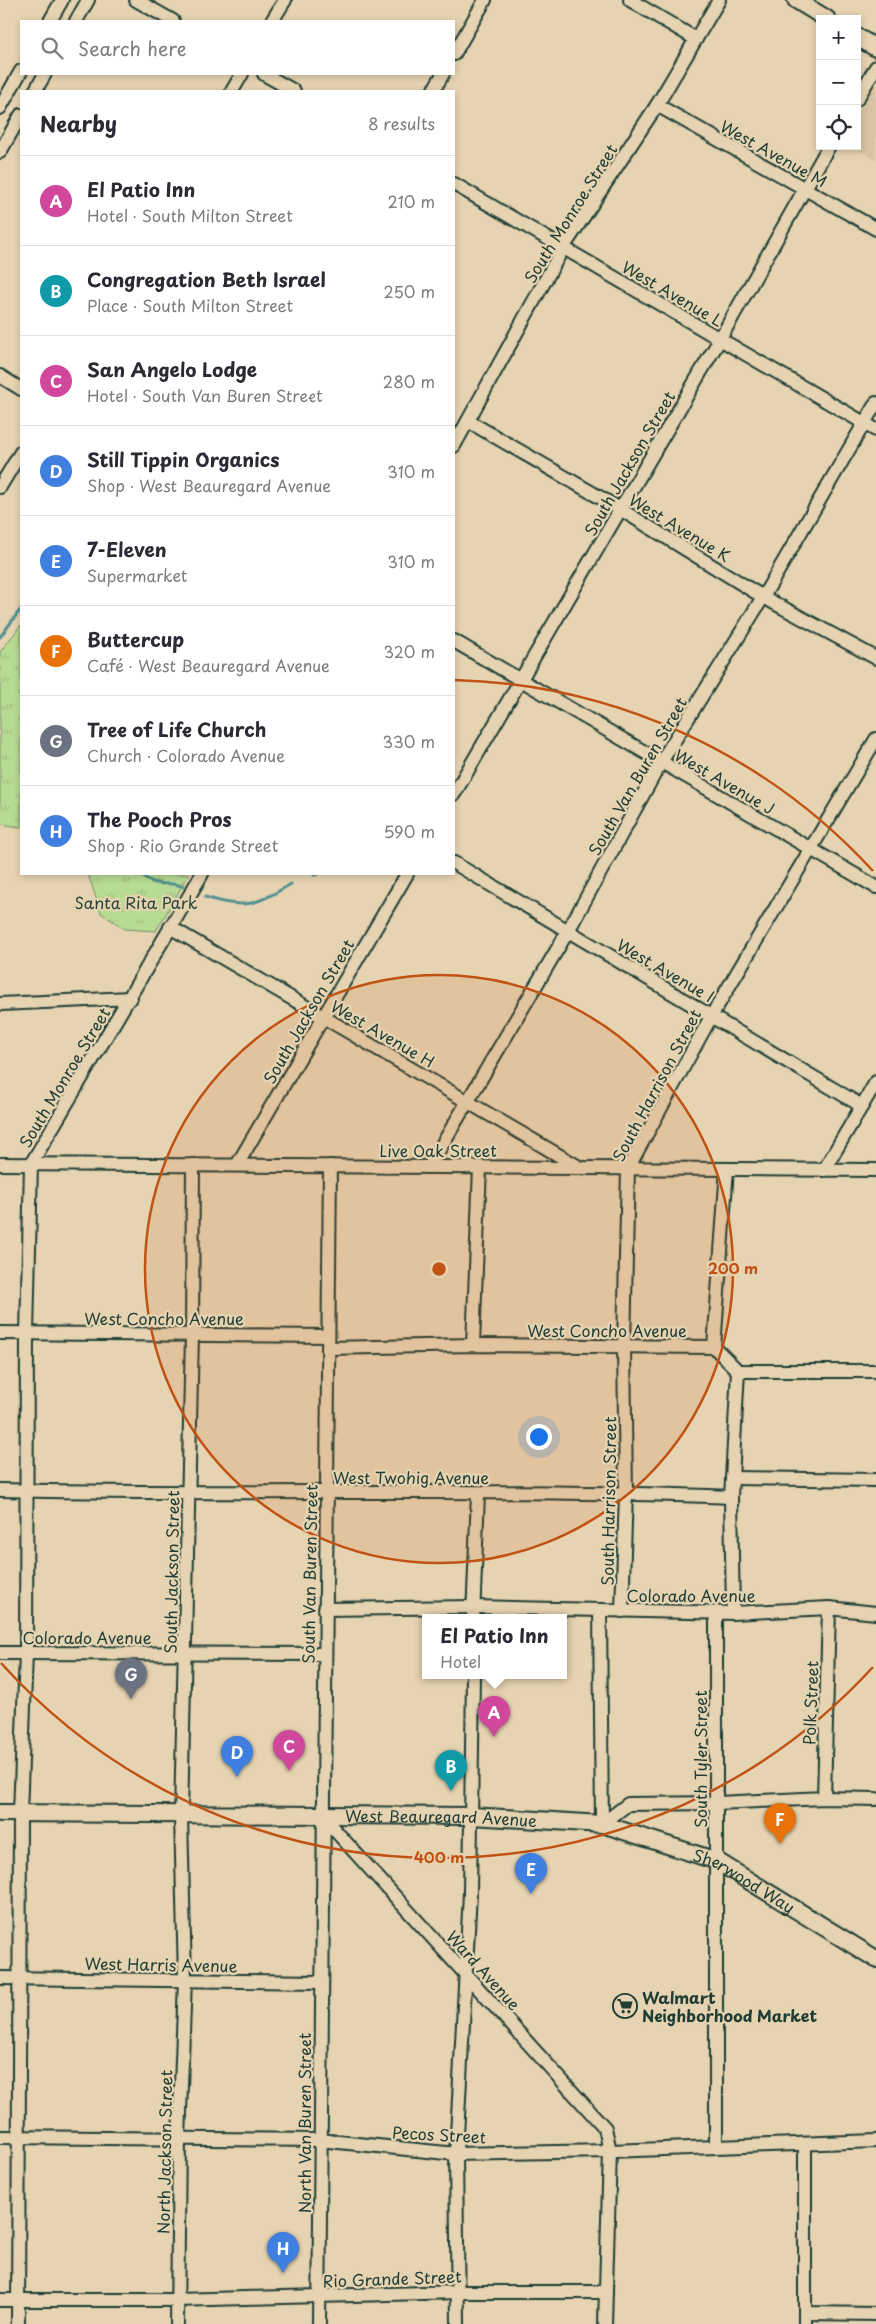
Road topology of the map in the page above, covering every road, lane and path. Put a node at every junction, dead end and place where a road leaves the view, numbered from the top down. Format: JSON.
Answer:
{"nodes":[{"id":1,"x":62,"y":0,"type":"edge"},
{"id":2,"x":88,"y":0,"type":"edge"},
{"id":3,"x":136,"y":0,"type":"edge"},
{"id":4,"x":285,"y":0,"type":"edge"},
{"id":5,"x":484,"y":0,"type":"edge"},
{"id":6,"x":630,"y":0,"type":"edge"},
{"id":7,"x":719,"y":0,"type":"edge"},
{"id":8,"x":796,"y":0,"type":"edge"},
{"id":9,"x":820,"y":15,"type":"edge"},
{"id":10,"x":51,"y":20,"type":"edge"},
{"id":11,"x":77,"y":20,"type":"edge"},
{"id":12,"x":171,"y":20,"type":"edge"},
{"id":13,"x":273,"y":20,"type":"edge"},
{"id":14,"x":696,"y":39,"type":"junction"},
{"id":15,"x":455,"y":52,"type":"edge"},
{"id":16,"x":876,"y":67,"type":"edge"},
{"id":17,"x":20,"y":73,"type":"edge"},
{"id":18,"x":44,"y":75,"type":"edge"},
{"id":19,"x":241,"y":75,"type":"edge"},
{"id":20,"x":266,"y":75,"type":"edge"},
{"id":21,"x":442,"y":75,"type":"edge"},
{"id":22,"x":36,"y":90,"type":"edge"},
{"id":23,"x":233,"y":90,"type":"edge"},
{"id":24,"x":292,"y":90,"type":"edge"},
{"id":25,"x":434,"y":90,"type":"edge"},
{"id":26,"x":861,"y":92,"type":"edge"},
{"id":27,"x":657,"y":105,"type":"junction"},
{"id":28,"x":0,"y":108,"type":"edge"},
{"id":29,"x":20,"y":117,"type":"edge"},
{"id":30,"x":828,"y":150,"type":"edge"},
{"id":31,"x":0,"y":152,"type":"edge"},
{"id":32,"x":455,"y":185,"type":"edge"},
{"id":33,"x":805,"y":188,"type":"junction"},
{"id":34,"x":876,"y":229,"type":"edge"},
{"id":35,"x":563,"y":248,"type":"junction"},
{"id":36,"x":720,"y":339,"type":"junction"},
{"id":37,"x":0,"y":376,"type":"edge"},
{"id":38,"x":20,"y":388,"type":"edge"},
{"id":39,"x":876,"y":404,"type":"edge"},
{"id":40,"x":468,"y":421,"type":"junction"},
{"id":41,"x":864,"y":423,"type":"junction"},
{"id":42,"x":876,"y":430,"type":"edge"},
{"id":43,"x":455,"y":444,"type":"edge"},
{"id":44,"x":20,"y":454,"type":"edge"},
{"id":45,"x":0,"y":487,"type":"edge"},
{"id":46,"x":620,"y":509,"type":"junction"},
{"id":47,"x":763,"y":596,"type":"junction"},
{"id":48,"x":455,"y":642,"type":"edge"},
{"id":49,"x":876,"y":658,"type":"edge"},
{"id":50,"x":520,"y":681,"type":"junction"},
{"id":51,"x":876,"y":739,"type":"edge"},
{"id":52,"x":661,"y":762,"type":"junction"},
{"id":53,"x":455,"y":792,"type":"edge"},
{"id":54,"x":809,"y":849,"type":"junction"},
{"id":55,"x":455,"y":864,"type":"edge"},
{"id":56,"x":201,"y":875,"type":"edge"},
{"id":57,"x":406,"y":875,"type":"edge"},
{"id":58,"x":876,"y":887,"type":"edge"},
{"id":59,"x":170,"y":927,"type":"junction"},
{"id":60,"x":568,"y":931,"type":"junction"},
{"id":61,"x":131,"y":998,"type":"junction"},
{"id":62,"x":0,"y":1004,"type":"edge"},
{"id":63,"x":712,"y":1015,"type":"junction"},
{"id":64,"x":323,"y":1017,"type":"junction"},
{"id":65,"x":876,"y":1082,"type":"edge"},
{"id":66,"x":467,"y":1102,"type":"junction"},
{"id":67,"x":862,"y":1106,"type":"junction"},
{"id":68,"x":0,"y":1164,"type":"edge"},
{"id":69,"x":31,"y":1164,"type":"junction"},
{"id":70,"x":193,"y":1165,"type":"junction"},
{"id":71,"x":237,"y":1165,"type":"junction"},
{"id":72,"x":330,"y":1166,"type":"junction"},
{"id":73,"x":429,"y":1167,"type":"junction"},
{"id":74,"x":480,"y":1167,"type":"junction"},
{"id":75,"x":579,"y":1168,"type":"junction"},
{"id":76,"x":628,"y":1168,"type":"junction"},
{"id":77,"x":726,"y":1169,"type":"junction"},
{"id":78,"x":824,"y":1170,"type":"junction"},
{"id":79,"x":876,"y":1170,"type":"edge"},
{"id":80,"x":0,"y":1333,"type":"edge"},
{"id":81,"x":27,"y":1334,"type":"junction"},
{"id":82,"x":192,"y":1335,"type":"junction"},
{"id":83,"x":328,"y":1342,"type":"junction"},
{"id":84,"x":473,"y":1345,"type":"junction"},
{"id":85,"x":624,"y":1346,"type":"junction"},
{"id":86,"x":714,"y":1347,"type":"junction"},
{"id":87,"x":738,"y":1371,"type":"junction"},
{"id":88,"x":876,"y":1371,"type":"edge"},
{"id":89,"x":732,"y":1478,"type":"junction"},
{"id":90,"x":876,"y":1480,"type":"edge"},
{"id":91,"x":0,"y":1490,"type":"edge"},
{"id":92,"x":28,"y":1491,"type":"junction"},
{"id":93,"x":189,"y":1493,"type":"junction"},
{"id":94,"x":626,"y":1493,"type":"junction"},
{"id":95,"x":326,"y":1494,"type":"junction"},
{"id":96,"x":478,"y":1494,"type":"junction"},
{"id":97,"x":731,"y":1497,"type":"junction"},
{"id":98,"x":829,"y":1608,"type":"junction"},
{"id":99,"x":325,"y":1610,"type":"junction"},
{"id":100,"x":600,"y":1610,"type":"junction"},
{"id":101,"x":622,"y":1611,"type":"junction"},
{"id":102,"x":716,"y":1612,"type":"junction"},
{"id":103,"x":473,"y":1613,"type":"edge"},
{"id":104,"x":733,"y":1613,"type":"junction"},
{"id":105,"x":876,"y":1613,"type":"edge"},
{"id":106,"x":0,"y":1653,"type":"edge"},
{"id":107,"x":26,"y":1653,"type":"junction"},
{"id":108,"x":186,"y":1654,"type":"junction"},
{"id":109,"x":324,"y":1654,"type":"junction"},
{"id":110,"x":473,"y":1679,"type":"edge"},
{"id":111,"x":824,"y":1798,"type":"junction"},
{"id":112,"x":876,"y":1799,"type":"edge"},
{"id":113,"x":717,"y":1803,"type":"junction"},
{"id":114,"x":0,"y":1814,"type":"edge"},
{"id":115,"x":20,"y":1814,"type":"junction"},
{"id":116,"x":181,"y":1816,"type":"junction"},
{"id":117,"x":322,"y":1816,"type":"junction"},
{"id":118,"x":472,"y":1816,"type":"junction"},
{"id":119,"x":602,"y":1824,"type":"junction"},
{"id":120,"x":717,"y":1861,"type":"junction"},
{"id":121,"x":876,"y":1959,"type":"edge"},
{"id":122,"x":467,"y":1974,"type":"junction"},
{"id":123,"x":0,"y":1978,"type":"edge"},
{"id":124,"x":20,"y":1978,"type":"junction"},
{"id":125,"x":185,"y":1980,"type":"junction"},
{"id":126,"x":321,"y":1982,"type":"junction"},
{"id":127,"x":0,"y":2137,"type":"edge"},
{"id":128,"x":18,"y":2137,"type":"junction"},
{"id":129,"x":179,"y":2139,"type":"junction"},
{"id":130,"x":319,"y":2140,"type":"junction"},
{"id":131,"x":876,"y":2141,"type":"edge"},
{"id":132,"x":804,"y":2145,"type":"junction"},
{"id":133,"x":716,"y":2146,"type":"junction"},
{"id":134,"x":610,"y":2151,"type":"junction"},
{"id":135,"x":456,"y":2154,"type":"junction"},
{"id":136,"x":459,"y":2292,"type":"junction"},
{"id":137,"x":606,"y":2292,"type":"junction"},
{"id":138,"x":319,"y":2296,"type":"junction"},
{"id":139,"x":0,"y":2300,"type":"edge"},
{"id":140,"x":18,"y":2300,"type":"junction"},
{"id":141,"x":177,"y":2300,"type":"junction"},
{"id":142,"x":876,"y":2314,"type":"edge"},
{"id":143,"x":805,"y":2319,"type":"edge"},
{"id":144,"x":18,"y":2324,"type":"edge"},
{"id":145,"x":177,"y":2324,"type":"edge"},
{"id":146,"x":319,"y":2324,"type":"edge"},
{"id":147,"x":458,"y":2324,"type":"edge"},
{"id":148,"x":605,"y":2324,"type":"edge"}],
"edges":[{"from":1,"to":10,"type":"street"},
{"from":2,"to":11,"type":"street"},
{"from":3,"to":12,"type":"street"},
{"from":4,"to":13,"type":"street"},
{"from":5,"to":15,"type":"street"},
{"from":6,"to":14,"type":"street"},
{"from":7,"to":14,"type":"street","name":"South Monroe Street"},
{"from":8,"to":9,"type":"main road"},
{"from":14,"to":27,"type":"street","name":"South Monroe Street"},
{"from":16,"to":26,"type":"street"},
{"from":17,"to":28,"type":"street"},
{"from":18,"to":22,"type":"street"},
{"from":19,"to":23,"type":"street"},
{"from":20,"to":24,"type":"street"},
{"from":21,"to":25,"type":"street"},
{"from":27,"to":33,"type":"street","name":"West Avenue M"},
{"from":27,"to":35,"type":"street","name":"South Monroe Street"},
{"from":29,"to":31,"type":"street"},
{"from":30,"to":33,"type":"street","name":"South Jackson Street"},
{"from":32,"to":35,"type":"street","name":"West Avenue L"},
{"from":33,"to":34,"type":"street","name":"West Avenue M"},
{"from":33,"to":36,"type":"street","name":"South Jackson Street"},
{"from":35,"to":36,"type":"street","name":"West Avenue L"},
{"from":35,"to":40,"type":"street","name":"South Monroe Street"},
{"from":36,"to":41,"type":"street","name":"West Avenue L"},
{"from":36,"to":46,"type":"street","name":"South Jackson Street"},
{"from":37,"to":38,"type":"street"},
{"from":39,"to":41,"type":"street","name":"South Van Buren Street"},
{"from":40,"to":43,"type":"street","name":"South Monroe Street"},
{"from":40,"to":46,"type":"street","name":"West Avenue K"},
{"from":41,"to":42,"type":"street","name":"West Avenue L"},
{"from":41,"to":47,"type":"street","name":"South Van Buren Street"},
{"from":44,"to":45,"type":"street"},
{"from":46,"to":47,"type":"street","name":"West Avenue K"},
{"from":46,"to":50,"type":"street","name":"South Jackson Street"},
{"from":47,"to":49,"type":"street","name":"West Avenue K"},
{"from":47,"to":52,"type":"street","name":"South Van Buren Street"},
{"from":48,"to":50,"type":"street","name":"West Avenue J"},
{"from":50,"to":52,"type":"street","name":"West Avenue J"},
{"from":50,"to":53,"type":"street","name":"South Jackson Street"},
{"from":51,"to":54,"type":"street","name":"South Harrison Street"},
{"from":52,"to":54,"type":"street","name":"West Avenue J"},
{"from":52,"to":60,"type":"street","name":"South Van Buren Street"},
{"from":54,"to":58,"type":"street","name":"West Avenue J"},
{"from":54,"to":63,"type":"street","name":"South Harrison Street"},
{"from":55,"to":60,"type":"street","name":"West Avenue I"},
{"from":56,"to":59,"type":"street","name":"South Monroe Street"},
{"from":57,"to":64,"type":"street","name":"South Jackson Street"},
{"from":59,"to":61,"type":"street","name":"South Monroe Street"},
{"from":59,"to":64,"type":"street","name":"West Avenue H"},
{"from":60,"to":63,"type":"street","name":"West Avenue I"},
{"from":60,"to":66,"type":"street","name":"South Van Buren Street"},
{"from":61,"to":62,"type":"street"},
{"from":61,"to":69,"type":"street","name":"South Monroe Street"},
{"from":63,"to":67,"type":"street","name":"West Avenue I"},
{"from":63,"to":76,"type":"street","name":"South Harrison Street"},
{"from":64,"to":66,"type":"street","name":"West Avenue H"},
{"from":64,"to":71,"type":"street","name":"South Jackson Street"},
{"from":65,"to":67,"type":"street"},
{"from":66,"to":73,"type":"street","name":"South Van Buren Street"},
{"from":66,"to":75,"type":"street","name":"West Avenue H"},
{"from":67,"to":78,"type":"street"},
{"from":68,"to":69,"type":"street","name":"Live Oak Street"},
{"from":69,"to":70,"type":"street","name":"Live Oak Street"},
{"from":69,"to":81,"type":"street","name":"South Monroe Street"},
{"from":70,"to":71,"type":"street","name":"Live Oak Street"},
{"from":70,"to":82,"type":"street","name":"South Jackson Street"},
{"from":71,"to":72,"type":"street","name":"Live Oak Street"},
{"from":72,"to":73,"type":"street","name":"Live Oak Street"},
{"from":72,"to":83,"type":"street","name":"South Van Buren Street"},
{"from":73,"to":74,"type":"street","name":"Live Oak Street"},
{"from":74,"to":75,"type":"street","name":"Live Oak Street"},
{"from":74,"to":84,"type":"street"},
{"from":75,"to":76,"type":"street","name":"Live Oak Street"},
{"from":76,"to":77,"type":"street","name":"Live Oak Street"},
{"from":76,"to":85,"type":"street","name":"South Harrison Street"},
{"from":77,"to":78,"type":"street","name":"Live Oak Street"},
{"from":77,"to":86,"type":"street"},
{"from":78,"to":79,"type":"street","name":"Live Oak Street"},
{"from":80,"to":81,"type":"street","name":"West Concho Avenue"},
{"from":81,"to":82,"type":"street","name":"West Concho Avenue"},
{"from":81,"to":92,"type":"street","name":"South Monroe Street"},
{"from":82,"to":83,"type":"street","name":"West Concho Avenue"},
{"from":82,"to":93,"type":"street","name":"South Jackson Street"},
{"from":83,"to":84,"type":"street","name":"West Concho Avenue"},
{"from":83,"to":95,"type":"street","name":"South Van Buren Street"},
{"from":84,"to":85,"type":"street","name":"West Concho Avenue"},
{"from":85,"to":86,"type":"street","name":"West Concho Avenue"},
{"from":85,"to":94,"type":"street","name":"South Harrison Street"},
{"from":86,"to":87,"type":"street"},
{"from":87,"to":88,"type":"street"},
{"from":87,"to":89,"type":"street"},
{"from":89,"to":90,"type":"street"},
{"from":89,"to":97,"type":"street"},
{"from":91,"to":92,"type":"street","name":"West Twohig Avenue"},
{"from":92,"to":93,"type":"street","name":"West Twohig Avenue"},
{"from":92,"to":107,"type":"street","name":"South Monroe Street"},
{"from":93,"to":95,"type":"street","name":"West Twohig Avenue"},
{"from":93,"to":108,"type":"street","name":"South Jackson Street"},
{"from":94,"to":96,"type":"street","name":"West Twohig Avenue"},
{"from":94,"to":97,"type":"street","name":"West Twohig Avenue"},
{"from":94,"to":101,"type":"street","name":"South Harrison Street"},
{"from":95,"to":96,"type":"street","name":"West Twohig Avenue"},
{"from":95,"to":99,"type":"street","name":"South Van Buren Street"},
{"from":96,"to":103,"type":"street"},
{"from":97,"to":104,"type":"street"},
{"from":98,"to":104,"type":"street","name":"Colorado Avenue"},
{"from":98,"to":105,"type":"street","name":"Colorado Avenue"},
{"from":98,"to":111,"type":"street","name":"Polk Street"},
{"from":99,"to":103,"type":"street","name":"Colorado Avenue"},
{"from":99,"to":109,"type":"street","name":"South Van Buren Street"},
{"from":100,"to":101,"type":"street","name":"Colorado Avenue"},
{"from":100,"to":103,"type":"street","name":"Colorado Avenue"},
{"from":100,"to":119,"type":"street","name":"South Harrison Street"},
{"from":101,"to":102,"type":"street","name":"Colorado Avenue"},
{"from":102,"to":104,"type":"street","name":"Colorado Avenue"},
{"from":102,"to":113,"type":"street","name":"South Tyler Street"},
{"from":106,"to":107,"type":"street","name":"Colorado Avenue"},
{"from":107,"to":108,"type":"street","name":"Colorado Avenue"},
{"from":107,"to":115,"type":"street","name":"South Monroe Street"},
{"from":108,"to":109,"type":"street","name":"Colorado Avenue"},
{"from":108,"to":116,"type":"street","name":"South Jackson Street"},
{"from":109,"to":117,"type":"street","name":"South Van Buren Street"},
{"from":110,"to":118,"type":"street"},
{"from":111,"to":112,"type":"street"},
{"from":111,"to":113,"type":"street"},
{"from":113,"to":119,"type":"street"},
{"from":113,"to":120,"type":"street","name":"South Tyler Street"},
{"from":114,"to":115,"type":"main road","name":"West Beauregard Avenue"},
{"from":115,"to":116,"type":"main road","name":"West Beauregard Avenue"},
{"from":115,"to":124,"type":"street","name":"South Monroe Street"},
{"from":116,"to":117,"type":"main road","name":"West Beauregard Avenue"},
{"from":116,"to":125,"type":"street","name":"South Jackson Street"},
{"from":117,"to":118,"type":"main road","name":"West Beauregard Avenue"},
{"from":117,"to":122,"type":"street","name":"Ward Avenue"},
{"from":117,"to":126,"type":"street","name":"South Van Buren Street"},
{"from":118,"to":119,"type":"main road","name":"West Beauregard Avenue"},
{"from":118,"to":122,"type":"street"},
{"from":119,"to":120,"type":"main road","name":"Sherwood Way"},
{"from":120,"to":121,"type":"main road","name":"Sherwood Way"},
{"from":120,"to":133,"type":"street","name":"South Tyler Street"},
{"from":122,"to":134,"type":"street","name":"Ward Avenue"},
{"from":122,"to":135,"type":"street"},
{"from":123,"to":124,"type":"street","name":"West Harris Avenue"},
{"from":124,"to":125,"type":"street","name":"West Harris Avenue"},
{"from":124,"to":128,"type":"street","name":"South Monroe Street"},
{"from":125,"to":126,"type":"street","name":"West Harris Avenue"},
{"from":125,"to":129,"type":"street","name":"North Jackson Street"},
{"from":126,"to":130,"type":"street","name":"North Van Buren Street"},
{"from":127,"to":128,"type":"street","name":"Pecos Street"},
{"from":128,"to":129,"type":"street","name":"Pecos Street"},
{"from":128,"to":140,"type":"street","name":"South Monroe Street"},
{"from":129,"to":130,"type":"street","name":"Pecos Street"},
{"from":129,"to":141,"type":"street","name":"North Jackson Street"},
{"from":130,"to":135,"type":"street","name":"Pecos Street"},
{"from":130,"to":138,"type":"street","name":"North Van Buren Street"},
{"from":131,"to":132,"type":"street","name":"Pecos Street"},
{"from":132,"to":133,"type":"street","name":"Pecos Street"},
{"from":132,"to":143,"type":"street"},
{"from":133,"to":134,"type":"street","name":"Pecos Street"},
{"from":134,"to":135,"type":"street","name":"Pecos Street"},
{"from":134,"to":137,"type":"street","name":"Ward Avenue"},
{"from":135,"to":136,"type":"street"},
{"from":136,"to":137,"type":"street","name":"Rio Grande Street"},
{"from":136,"to":138,"type":"street","name":"Rio Grande Street"},
{"from":136,"to":147,"type":"street"},
{"from":137,"to":148,"type":"street","name":"Ward Avenue"},
{"from":138,"to":141,"type":"street","name":"Rio Grande Street"},
{"from":138,"to":146,"type":"street","name":"North Van Buren Street"},
{"from":139,"to":140,"type":"street","name":"Rio Grande Street"},
{"from":140,"to":141,"type":"street","name":"Rio Grande Street"},
{"from":140,"to":144,"type":"street","name":"South Monroe Street"},
{"from":141,"to":145,"type":"street","name":"North Jackson Street"},
{"from":142,"to":143,"type":"street"}]}
